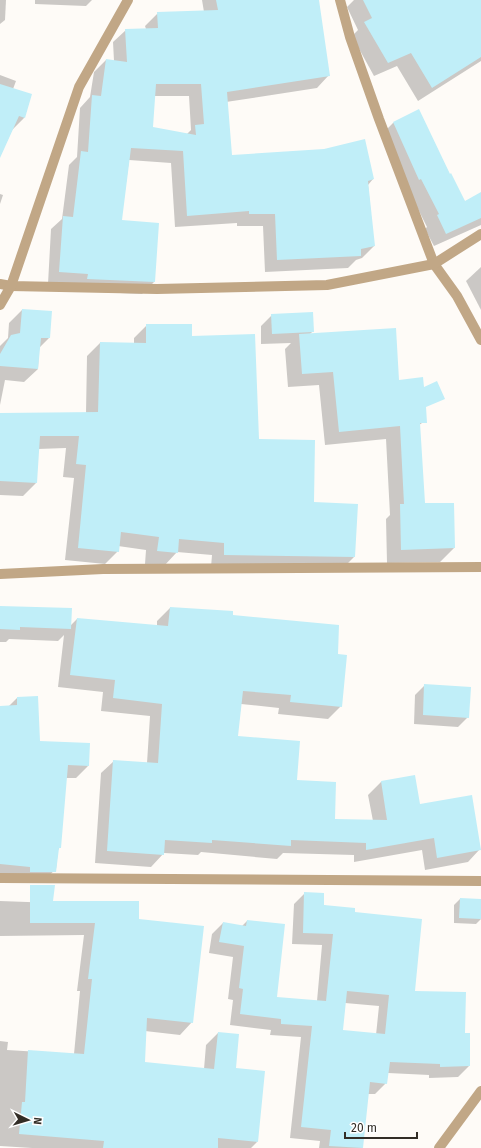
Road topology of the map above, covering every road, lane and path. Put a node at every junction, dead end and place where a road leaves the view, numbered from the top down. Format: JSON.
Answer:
{"nodes":[{"id":1,"x":128,"y":0,"type":"edge"},
{"id":2,"x":340,"y":0,"type":"edge"},
{"id":3,"x":481,"y":234,"type":"edge"},
{"id":4,"x":434,"y":264,"type":"junction"},
{"id":5,"x":0,"y":284,"type":"edge"},
{"id":6,"x":11,"y":286,"type":"junction"},
{"id":7,"x":0,"y":305,"type":"edge"},
{"id":8,"x":481,"y":340,"type":"edge"},
{"id":9,"x":481,"y":567,"type":"edge"},
{"id":10,"x":0,"y":574,"type":"edge"},
{"id":11,"x":0,"y":878,"type":"edge"},
{"id":12,"x":481,"y":880,"type":"edge"},
{"id":13,"x":481,"y":1091,"type":"edge"},
{"id":14,"x":439,"y":1148,"type":"edge"}],
"edges":[{"from":1,"to":6,"type":"street"},
{"from":2,"to":4,"type":"street"},
{"from":3,"to":4,"type":"street"},
{"from":4,"to":6,"type":"street"},
{"from":4,"to":8,"type":"street"},
{"from":5,"to":6,"type":"street"},
{"from":6,"to":7,"type":"street"},
{"from":9,"to":10,"type":"street"},
{"from":11,"to":12,"type":"street"},
{"from":13,"to":14,"type":"street"}]}
